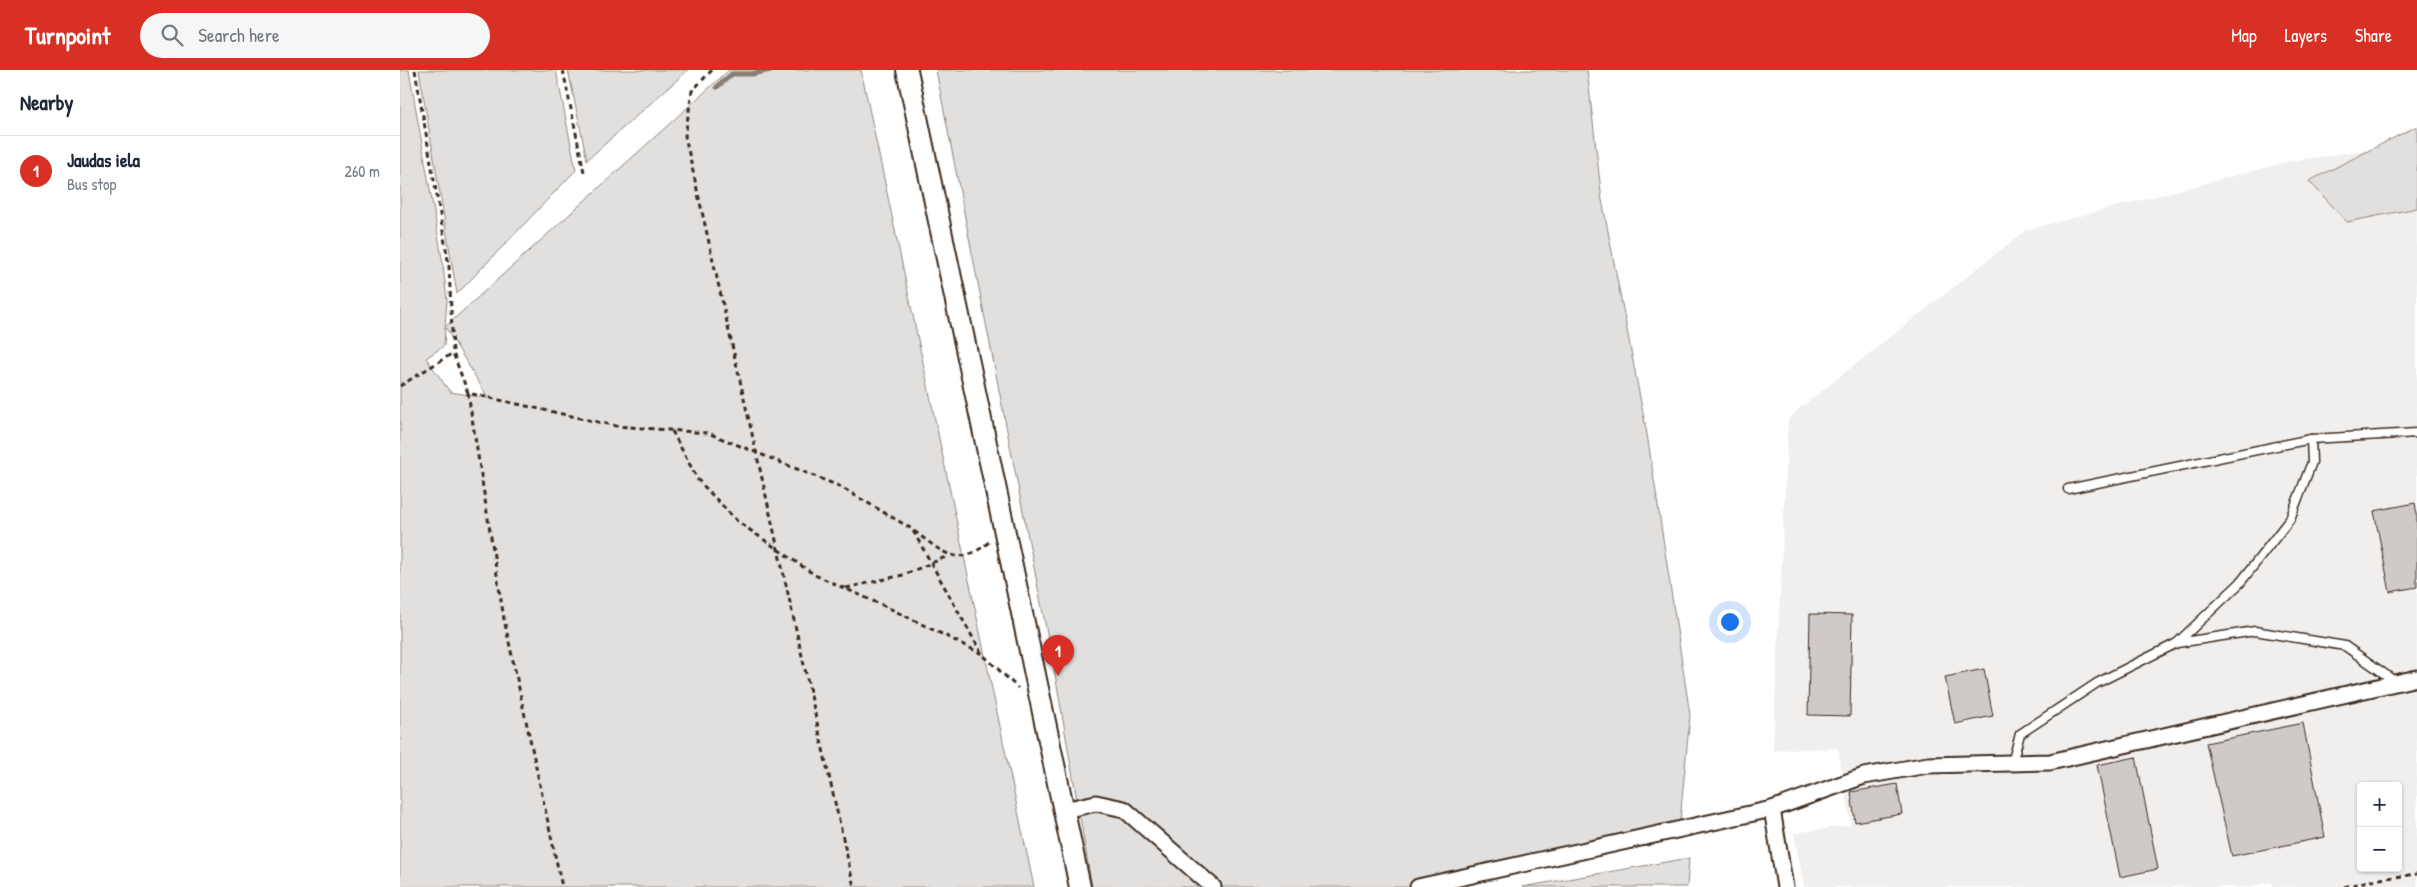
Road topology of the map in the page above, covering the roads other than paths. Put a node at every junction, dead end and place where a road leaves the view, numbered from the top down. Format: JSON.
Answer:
{"nodes":[{"id":1,"x":908,"y":70,"type":"edge"},
{"id":2,"x":2417,"y":433,"type":"edge"},
{"id":3,"x":2311,"y":439,"type":"junction"},
{"id":4,"x":2068,"y":489,"type":"dead end"},
{"id":5,"x":2177,"y":643,"type":"junction"},
{"id":6,"x":2417,"y":678,"type":"edge"},
{"id":7,"x":2396,"y":682,"type":"junction"},
{"id":8,"x":2012,"y":763,"type":"junction"},
{"id":9,"x":1772,"y":809,"type":"junction"},
{"id":10,"x":1064,"y":810,"type":"junction"},
{"id":11,"x":1080,"y":887,"type":"edge"},
{"id":12,"x":1213,"y":887,"type":"edge"},
{"id":13,"x":1418,"y":887,"type":"edge"},
{"id":14,"x":1784,"y":887,"type":"edge"}],
"edges":[{"from":1,"to":10,"type":"main road"},
{"from":2,"to":3,"type":"lane"},
{"from":3,"to":4,"type":"lane"},
{"from":3,"to":5,"type":"lane"},
{"from":5,"to":7,"type":"lane"},
{"from":5,"to":8,"type":"lane"},
{"from":6,"to":7,"type":"street"},
{"from":7,"to":8,"type":"street"},
{"from":8,"to":9,"type":"street"},
{"from":9,"to":13,"type":"street"},
{"from":9,"to":14,"type":"street"},
{"from":10,"to":11,"type":"main road"},
{"from":10,"to":12,"type":"street"}]}
